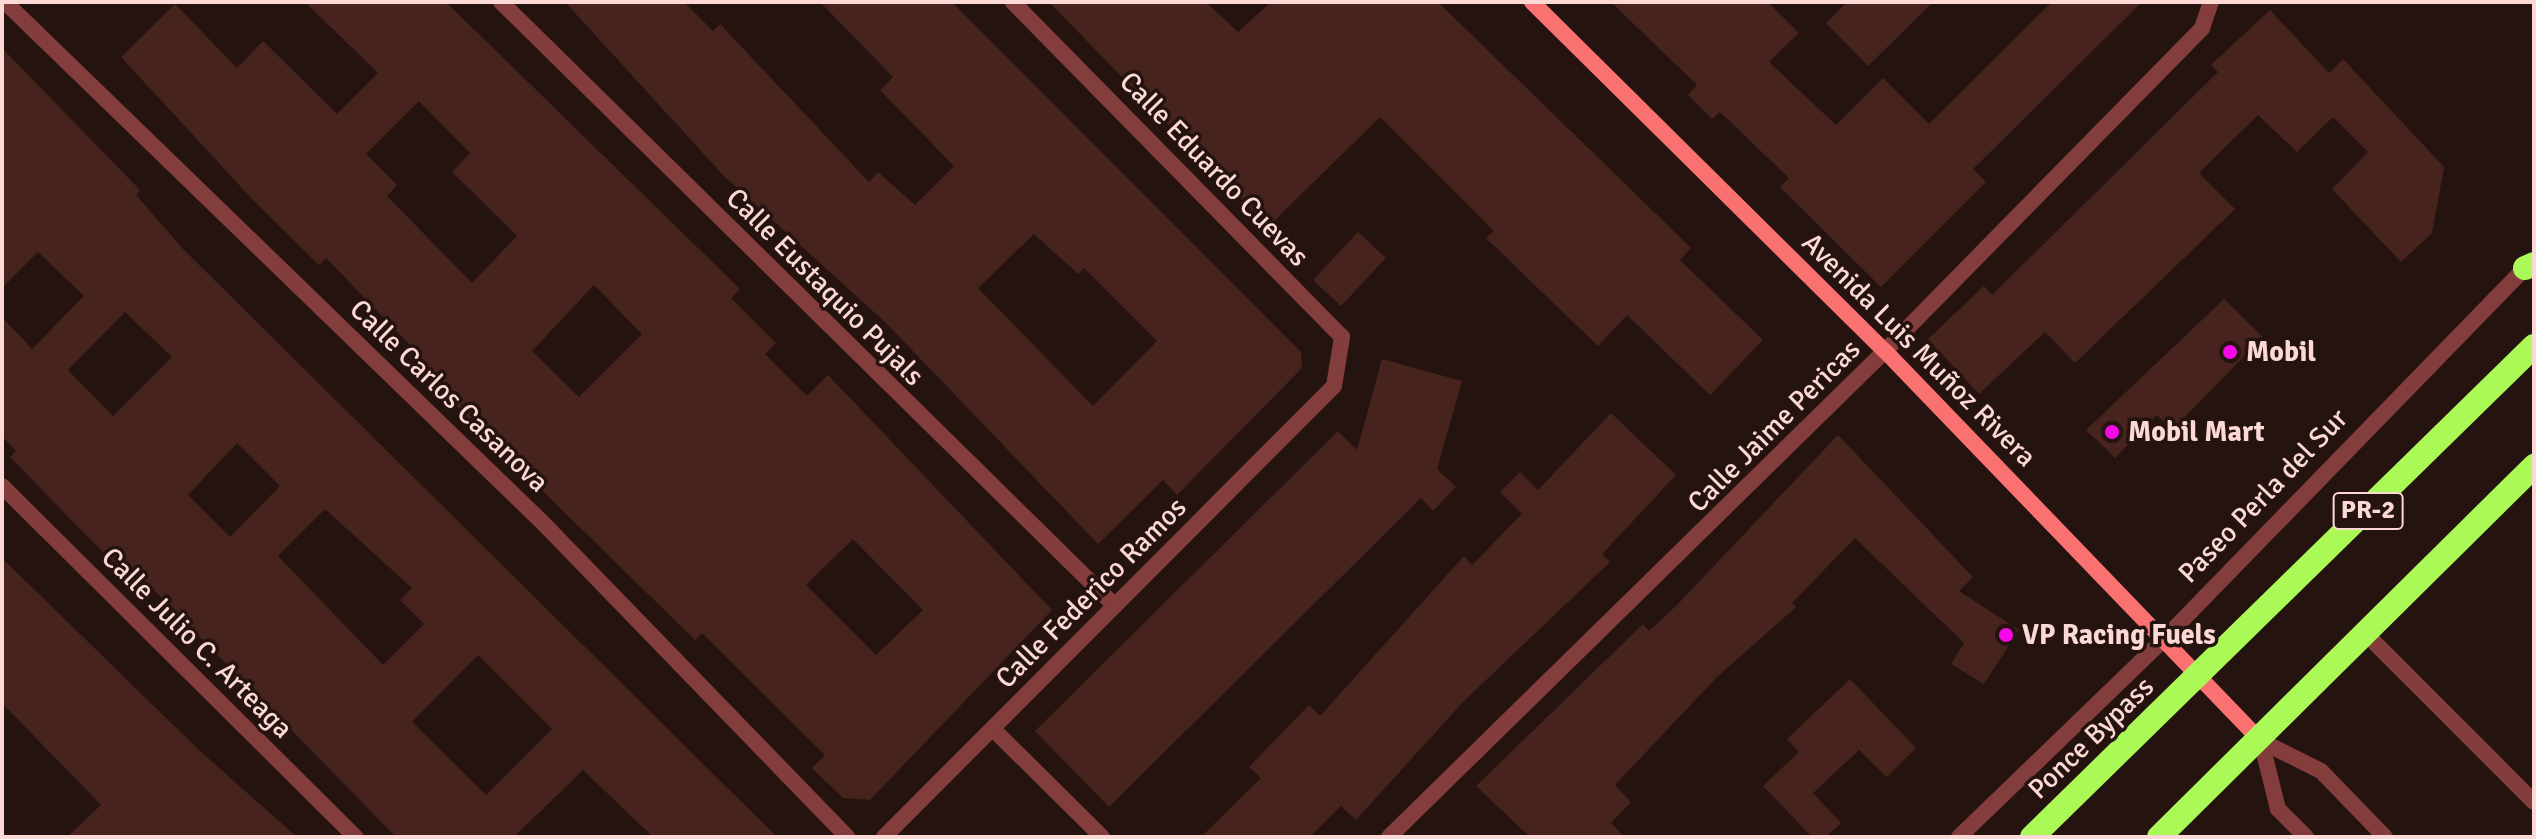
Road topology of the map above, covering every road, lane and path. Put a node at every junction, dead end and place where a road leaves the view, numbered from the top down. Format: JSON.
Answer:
{"nodes":[{"id":1,"x":5,"y":2,"type":"edge"},
{"id":2,"x":501,"y":2,"type":"edge"},
{"id":3,"x":1013,"y":2,"type":"edge"},
{"id":4,"x":1532,"y":2,"type":"edge"},
{"id":5,"x":2211,"y":2,"type":"edge"},
{"id":6,"x":2531,"y":263,"type":"edge"},
{"id":7,"x":2534,"y":346,"type":"edge"},
{"id":8,"x":1885,"y":351,"type":"junction"},
{"id":9,"x":1334,"y":386,"type":"joint"},
{"id":10,"x":2534,"y":466,"type":"edge"},
{"id":11,"x":2,"y":486,"type":"edge"},
{"id":12,"x":1115,"y":606,"type":"junction"},
{"id":13,"x":2365,"y":633,"type":"junction"},
{"id":14,"x":2166,"y":637,"type":"junction"},
{"id":15,"x":2201,"y":675,"type":"junction"},
{"id":16,"x":993,"y":729,"type":"junction"},
{"id":17,"x":2261,"y":741,"type":"junction"},
{"id":18,"x":2534,"y":802,"type":"edge"},
{"id":19,"x":355,"y":837,"type":"edge"},
{"id":20,"x":847,"y":837,"type":"edge"},
{"id":21,"x":884,"y":837,"type":"edge"},
{"id":22,"x":1102,"y":837,"type":"edge"},
{"id":23,"x":1389,"y":837,"type":"edge"},
{"id":24,"x":1959,"y":837,"type":"edge"},
{"id":25,"x":2032,"y":837,"type":"edge"},
{"id":26,"x":2159,"y":837,"type":"edge"},
{"id":27,"x":2306,"y":837,"type":"edge"},
{"id":28,"x":2385,"y":837,"type":"edge"}],
"edges":[{"from":1,"to":20,"type":"street","name":"Calle Carlos Casanova"},
{"from":2,"to":12,"type":"street","name":"Calle Eustaquio Pujals"},
{"from":3,"to":9,"type":"street","name":"Calle Eduardo Cuevas"},
{"from":4,"to":8,"type":"street","name":"Avenida Luis Muñoz Rivera"},
{"from":5,"to":8,"type":"street","name":"Calle Jaime Pericas"},
{"from":6,"to":14,"type":"street","name":"Paseo Perla del Sur"},
{"from":7,"to":15,"type":"highway","name":"Ponce Bypass","number":"PR-2"},
{"from":8,"to":14,"type":"street","name":"Avenida Luis Muñoz Rivera"},
{"from":8,"to":23,"type":"street","name":"Calle Jaime Pericas"},
{"from":9,"to":12,"type":"street","name":"Calle Federico Ramos"},
{"from":10,"to":13,"type":"highway"},
{"from":11,"to":19,"type":"street","name":"Calle Julio C. Arteaga"},
{"from":12,"to":16,"type":"street","name":"Calle Federico Ramos"},
{"from":13,"to":17,"type":"highway"},
{"from":13,"to":18,"type":"street"},
{"from":14,"to":15,"type":"street","name":"Avenida Luis Muñoz Rivera"},
{"from":14,"to":24,"type":"street","name":"Paseo Perla del Sur"},
{"from":15,"to":17,"type":"street","name":"Avenida Luis Muñoz Rivera"},
{"from":15,"to":25,"type":"highway","name":"Ponce Bypass","number":"PR-2"},
{"from":16,"to":21,"type":"street","name":"Calle Federico Ramos"},
{"from":16,"to":22,"type":"street"},
{"from":17,"to":26,"type":"highway"},
{"from":17,"to":27,"type":"street"},
{"from":17,"to":28,"type":"street"}]}
